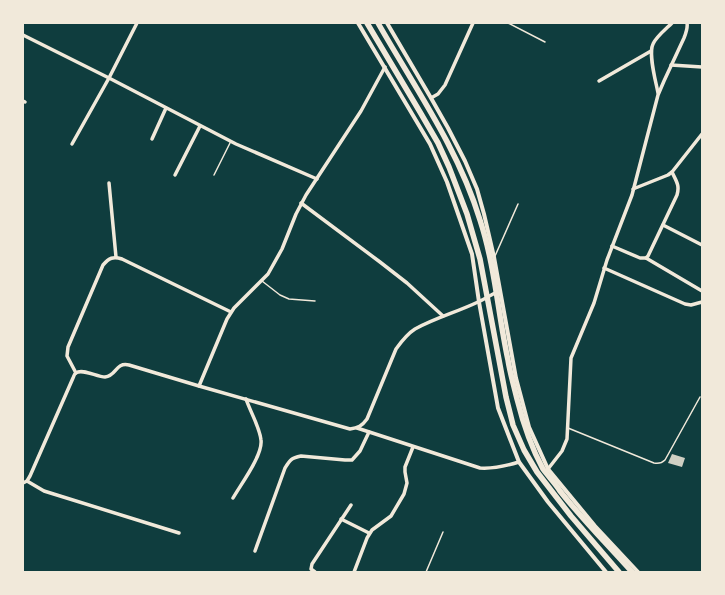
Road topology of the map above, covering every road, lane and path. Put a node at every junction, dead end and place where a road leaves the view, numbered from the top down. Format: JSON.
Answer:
{"nodes":[{"id":1,"x":137,"y":23,"type":"edge"},
{"id":2,"x":358,"y":23,"type":"edge"},
{"id":3,"x":367,"y":23,"type":"edge"},
{"id":4,"x":378,"y":23,"type":"edge"},
{"id":5,"x":387,"y":23,"type":"edge"},
{"id":6,"x":473,"y":23,"type":"edge"},
{"id":7,"x":508,"y":23,"type":"edge"},
{"id":8,"x":672,"y":23,"type":"edge"},
{"id":9,"x":687,"y":23,"type":"edge"},
{"id":10,"x":23,"y":35,"type":"edge"},
{"id":11,"x":545,"y":42,"type":"dead end"},
{"id":12,"x":651,"y":51,"type":"junction"},
{"id":13,"x":671,"y":65,"type":"junction"},
{"id":14,"x":385,"y":67,"type":"junction"},
{"id":15,"x":702,"y":68,"type":"edge"},
{"id":16,"x":109,"y":78,"type":"junction"},
{"id":17,"x":599,"y":81,"type":"dead end"},
{"id":18,"x":658,"y":95,"type":"junction"},
{"id":19,"x":431,"y":98,"type":"junction"},
{"id":20,"x":166,"y":108,"type":"junction"},
{"id":21,"x":200,"y":126,"type":"junction"},
{"id":22,"x":702,"y":134,"type":"edge"},
{"id":23,"x":152,"y":139,"type":"dead end"},
{"id":24,"x":231,"y":141,"type":"junction"},
{"id":25,"x":72,"y":144,"type":"dead end"},
{"id":26,"x":672,"y":172,"type":"junction"},
{"id":27,"x":175,"y":175,"type":"dead end"},
{"id":28,"x":214,"y":175,"type":"dead end"},
{"id":29,"x":317,"y":178,"type":"junction"},
{"id":30,"x":108,"y":183,"type":"dead end"},
{"id":31,"x":633,"y":189,"type":"junction"},
{"id":32,"x":301,"y":203,"type":"junction"},
{"id":33,"x":518,"y":204,"type":"dead end"},
{"id":34,"x":663,"y":225,"type":"junction"},
{"id":35,"x":702,"y":245,"type":"edge"},
{"id":36,"x":612,"y":247,"type":"junction"},
{"id":37,"x":116,"y":257,"type":"junction"},
{"id":38,"x":494,"y":257,"type":"junction"},
{"id":39,"x":646,"y":258,"type":"junction"},
{"id":40,"x":604,"y":268,"type":"junction"},
{"id":41,"x":262,"y":281,"type":"junction"},
{"id":42,"x":500,"y":290,"type":"junction"},
{"id":43,"x":702,"y":291,"type":"edge"},
{"id":44,"x":315,"y":301,"type":"dead end"},
{"id":45,"x":479,"y":302,"type":"junction"},
{"id":46,"x":702,"y":302,"type":"edge"},
{"id":47,"x":231,"y":312,"type":"junction"},
{"id":48,"x":443,"y":316,"type":"junction"},
{"id":49,"x":76,"y":373,"type":"junction"},
{"id":50,"x":198,"y":386,"type":"junction"},
{"id":51,"x":700,"y":397,"type":"dead end"},
{"id":52,"x":246,"y":399,"type":"junction"},
{"id":53,"x":357,"y":428,"type":"junction"},
{"id":54,"x":568,"y":428,"type":"junction"},
{"id":55,"x":369,"y":432,"type":"junction"},
{"id":56,"x":413,"y":447,"type":"junction"},
{"id":57,"x":519,"y":462,"type":"junction"},
{"id":58,"x":548,"y":469,"type":"junction"},
{"id":59,"x":25,"y":482,"type":"edge"},
{"id":60,"x":232,"y":498,"type":"dead end"},
{"id":61,"x":351,"y":505,"type":"dead end"},
{"id":62,"x":341,"y":520,"type":"junction"},
{"id":63,"x":443,"y":532,"type":"dead end"},
{"id":64,"x":179,"y":534,"type":"dead end"},
{"id":65,"x":369,"y":534,"type":"junction"},
{"id":66,"x":255,"y":551,"type":"dead end"},
{"id":67,"x":315,"y":572,"type":"edge"},
{"id":68,"x":354,"y":572,"type":"edge"},
{"id":69,"x":426,"y":572,"type":"edge"},
{"id":70,"x":606,"y":572,"type":"edge"},
{"id":71,"x":619,"y":572,"type":"edge"},
{"id":72,"x":632,"y":572,"type":"edge"},
{"id":73,"x":638,"y":572,"type":"edge"}],
"edges":[{"from":1,"to":16,"type":"street"},
{"from":2,"to":14,"type":"street"},
{"from":3,"to":71,"type":"highway"},
{"from":4,"to":72,"type":"highway"},
{"from":5,"to":19,"type":"street"},
{"from":6,"to":19,"type":"street"},
{"from":7,"to":11,"type":"lane"},
{"from":8,"to":12,"type":"street"},
{"from":9,"to":13,"type":"street"},
{"from":10,"to":16,"type":"street"},
{"from":12,"to":17,"type":"street"},
{"from":12,"to":18,"type":"street"},
{"from":13,"to":15,"type":"street"},
{"from":13,"to":18,"type":"street"},
{"from":14,"to":29,"type":"street"},
{"from":14,"to":45,"type":"street"},
{"from":16,"to":20,"type":"street"},
{"from":16,"to":25,"type":"street"},
{"from":18,"to":31,"type":"street"},
{"from":19,"to":38,"type":"street"},
{"from":20,"to":21,"type":"street"},
{"from":20,"to":23,"type":"street"},
{"from":21,"to":24,"type":"street"},
{"from":21,"to":27,"type":"street"},
{"from":22,"to":26,"type":"street"},
{"from":24,"to":28,"type":"lane"},
{"from":24,"to":29,"type":"street"},
{"from":26,"to":31,"type":"street"},
{"from":26,"to":34,"type":"street"},
{"from":29,"to":32,"type":"street"},
{"from":30,"to":37,"type":"street"},
{"from":31,"to":36,"type":"street"},
{"from":32,"to":41,"type":"street"},
{"from":32,"to":48,"type":"street"},
{"from":33,"to":38,"type":"lane"},
{"from":34,"to":35,"type":"street"},
{"from":34,"to":39,"type":"street"},
{"from":36,"to":39,"type":"street"},
{"from":36,"to":40,"type":"street"},
{"from":37,"to":47,"type":"street"},
{"from":37,"to":49,"type":"street"},
{"from":38,"to":42,"type":"street"},
{"from":39,"to":43,"type":"street"},
{"from":40,"to":46,"type":"street"},
{"from":40,"to":54,"type":"street"},
{"from":41,"to":44,"type":"lane"},
{"from":41,"to":47,"type":"street"},
{"from":42,"to":45,"type":"street"},
{"from":42,"to":58,"type":"street"},
{"from":45,"to":48,"type":"street"},
{"from":45,"to":57,"type":"street"},
{"from":47,"to":50,"type":"street"},
{"from":48,"to":53,"type":"street"},
{"from":49,"to":50,"type":"street"},
{"from":49,"to":59,"type":"street"},
{"from":50,"to":52,"type":"street"},
{"from":51,"to":54,"type":"lane"},
{"from":52,"to":53,"type":"street"},
{"from":52,"to":60,"type":"street"},
{"from":53,"to":55,"type":"street"},
{"from":54,"to":58,"type":"street"},
{"from":55,"to":56,"type":"street"},
{"from":55,"to":66,"type":"street"},
{"from":56,"to":57,"type":"street"},
{"from":56,"to":65,"type":"street"},
{"from":57,"to":70,"type":"street"},
{"from":58,"to":73,"type":"street"},
{"from":59,"to":64,"type":"street"},
{"from":61,"to":62,"type":"street"},
{"from":62,"to":65,"type":"street"},
{"from":62,"to":67,"type":"street"},
{"from":63,"to":69,"type":"lane"},
{"from":65,"to":68,"type":"street"}]}
